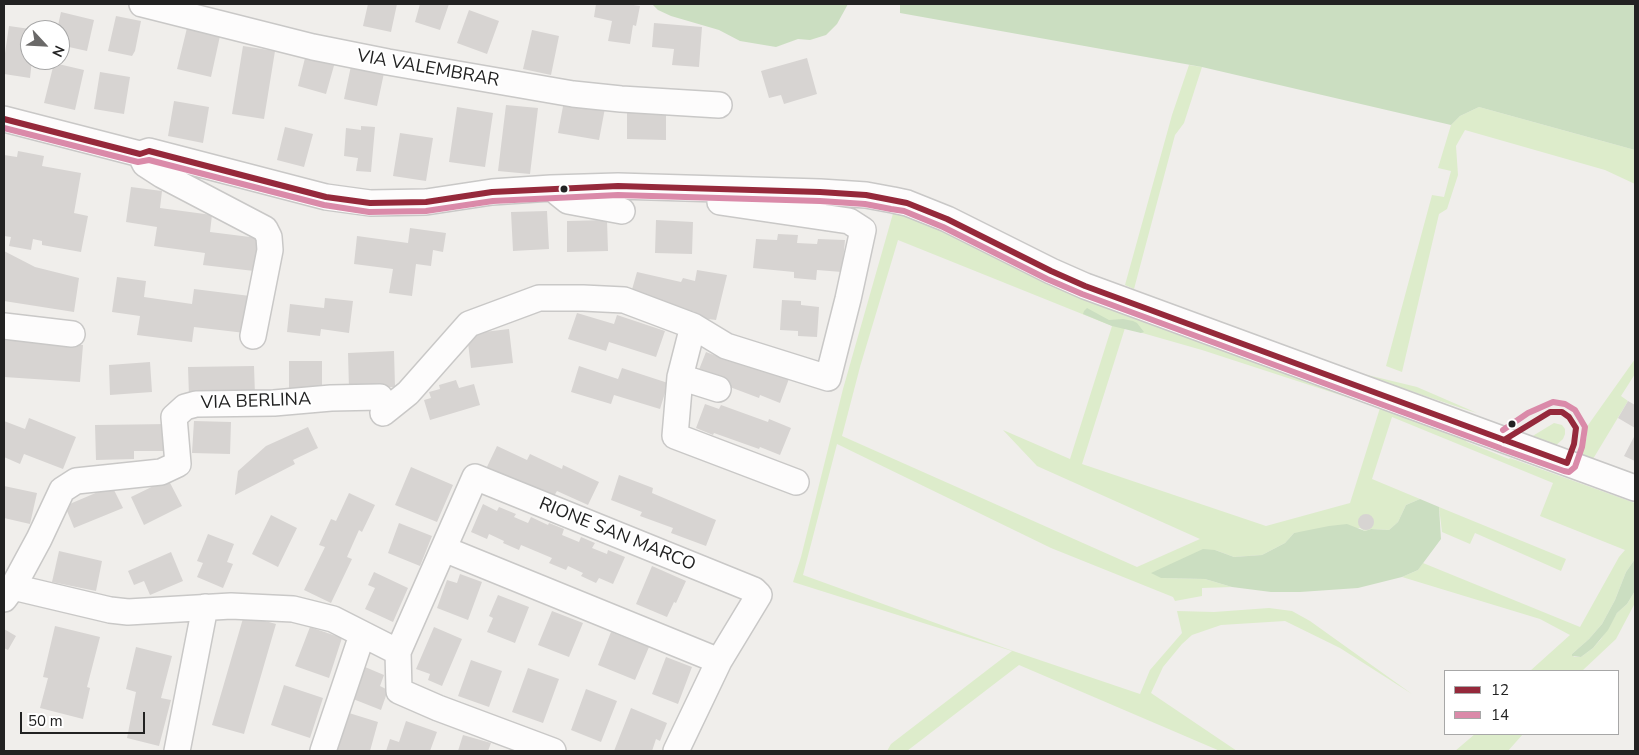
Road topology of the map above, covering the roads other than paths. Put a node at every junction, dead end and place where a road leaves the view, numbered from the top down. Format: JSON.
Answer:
{"nodes":[{"id":1,"x":142,"y":4,"type":"edge"},
{"id":2,"x":719,"y":105,"type":"dead end"},
{"id":3,"x":4,"y":119,"type":"edge"},
{"id":4,"x":140,"y":154,"type":"junction"},
{"id":5,"x":618,"y":186,"type":"junction"},
{"id":6,"x":551,"y":188,"type":"junction"},
{"id":7,"x":622,"y":211,"type":"dead end"},
{"id":8,"x":4,"y":326,"type":"edge"},
{"id":9,"x":693,"y":326,"type":"junction"},
{"id":10,"x":72,"y":334,"type":"dead end"},
{"id":11,"x":252,"y":336,"type":"dead end"},
{"id":12,"x":680,"y":377,"type":"junction"},
{"id":13,"x":718,"y":389,"type":"dead end"},
{"id":14,"x":796,"y":482,"type":"dead end"},
{"id":15,"x":1635,"y":488,"type":"edge"},
{"id":16,"x":444,"y":549,"type":"junction"},
{"id":17,"x":8,"y":593,"type":"edge"},
{"id":18,"x":205,"y":607,"type":"junction"},
{"id":19,"x":360,"y":641,"type":"dead end"},
{"id":20,"x":398,"y":652,"type":"junction"},
{"id":21,"x":719,"y":661,"type":"junction"},
{"id":22,"x":177,"y":751,"type":"edge"},
{"id":23,"x":323,"y":751,"type":"edge"},
{"id":24,"x":553,"y":751,"type":"edge"},
{"id":25,"x":676,"y":751,"type":"edge"}],
"edges":[{"from":1,"to":2,"type":"street","name":"VIA VALEMBRAR"},
{"from":3,"to":4,"type":"street"},
{"from":4,"to":6,"type":"street"},
{"from":4,"to":11,"type":"street"},
{"from":5,"to":6,"type":"street"},
{"from":5,"to":9,"type":"street"},
{"from":5,"to":15,"type":"street"},
{"from":6,"to":7,"type":"street"},
{"from":8,"to":10,"type":"street"},
{"from":9,"to":12,"type":"street"},
{"from":9,"to":17,"type":"street","name":"VIA BERLINA"},
{"from":12,"to":13,"type":"street"},
{"from":12,"to":14,"type":"street"},
{"from":16,"to":20,"type":"street","name":"RIONE SAN MARCO"},
{"from":16,"to":21,"type":"street"},
{"from":16,"to":21,"type":"street","name":"RIONE SAN MARCO"},
{"from":17,"to":18,"type":"street","name":"VIA BERLINA"},
{"from":18,"to":20,"type":"street","name":"VIA BERLINA"},
{"from":18,"to":22,"type":"street"},
{"from":19,"to":23,"type":"street"},
{"from":20,"to":24,"type":"street","name":"RIONE SAN MARCO"},
{"from":21,"to":25,"type":"street","name":"RIONE SAN MARCO"}]}
